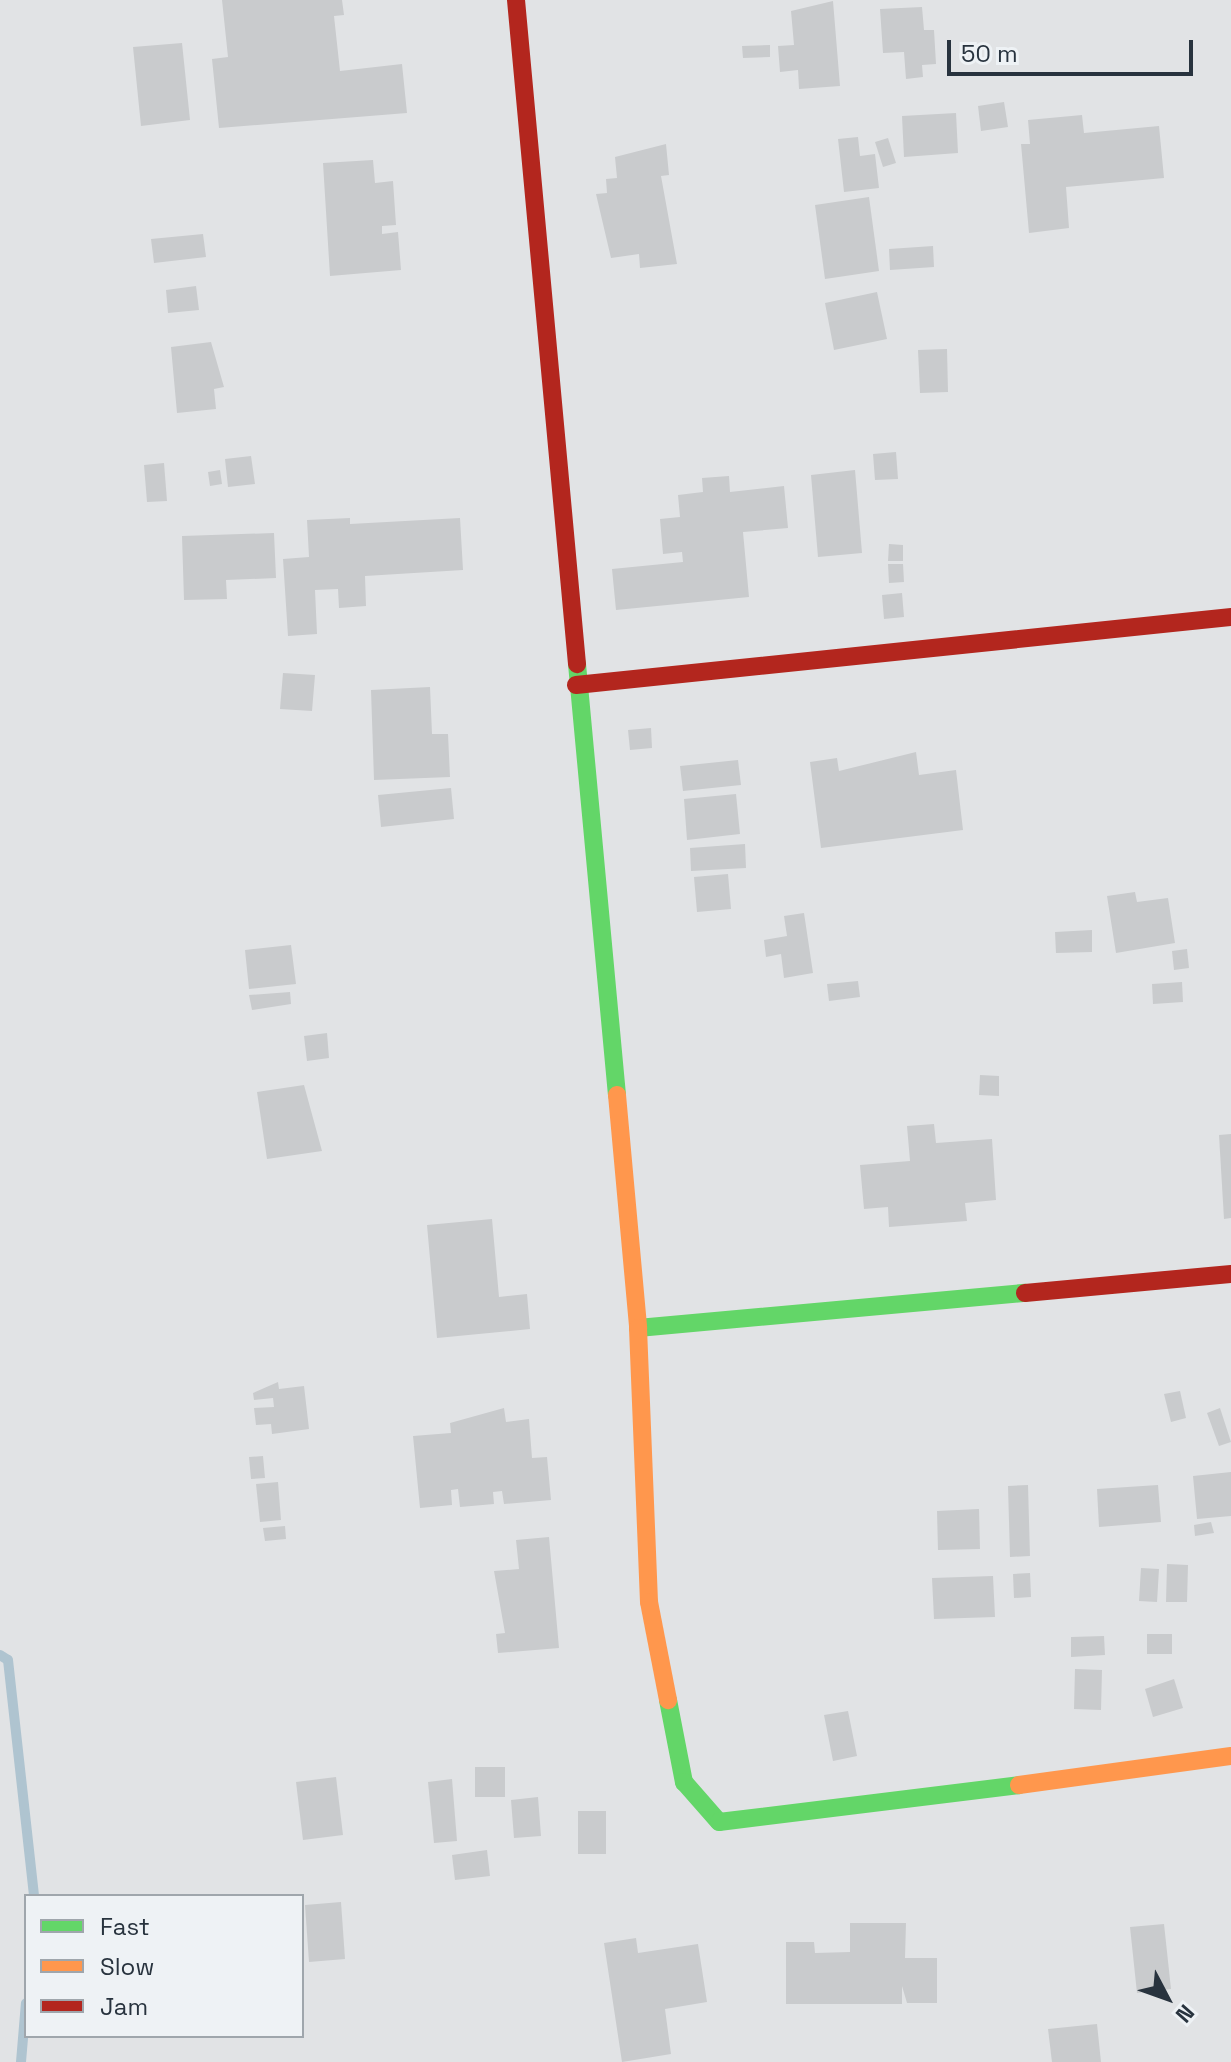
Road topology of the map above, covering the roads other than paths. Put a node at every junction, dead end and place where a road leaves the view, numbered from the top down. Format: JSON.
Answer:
{"nodes":[{"id":1,"x":516,"y":0,"type":"edge"},
{"id":2,"x":1231,"y":617,"type":"edge"},
{"id":3,"x":576,"y":685,"type":"junction"},
{"id":4,"x":1231,"y":1274,"type":"edge"},
{"id":5,"x":638,"y":1328,"type":"junction"},
{"id":6,"x":1231,"y":1756,"type":"edge"}],
"edges":[{"from":1,"to":3,"type":"street"},
{"from":2,"to":3,"type":"street"},
{"from":3,"to":5,"type":"street"},
{"from":4,"to":5,"type":"street"},
{"from":5,"to":6,"type":"street"}]}
